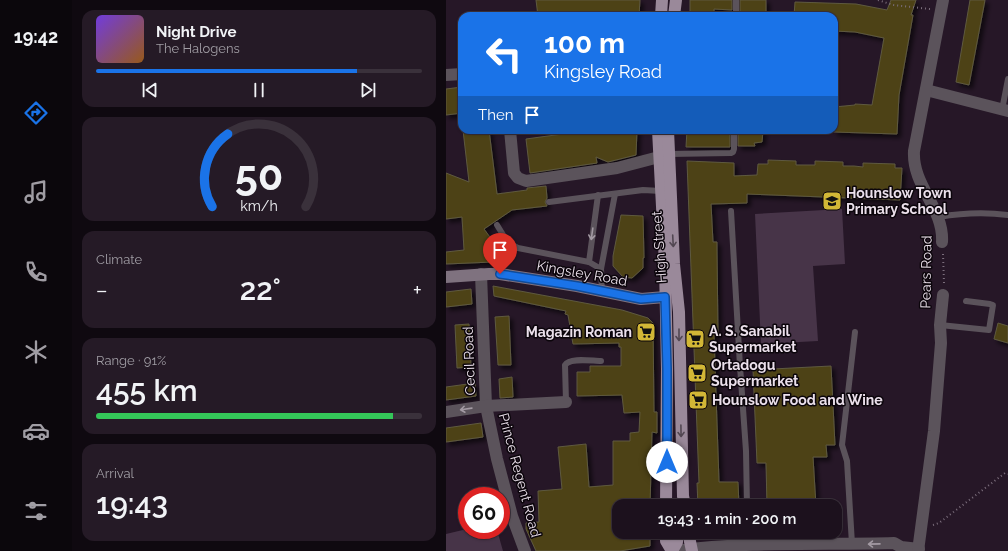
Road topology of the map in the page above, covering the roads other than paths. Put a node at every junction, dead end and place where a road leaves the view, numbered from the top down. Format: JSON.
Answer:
{"nodes":[{"id":1,"x":662,"y":0,"type":"edge"},
{"id":2,"x":676,"y":0,"type":"edge"},
{"id":3,"x":736,"y":0,"type":"edge"},
{"id":4,"x":942,"y":6,"type":"edge"},
{"id":5,"x":661,"y":12,"type":"edge"},
{"id":6,"x":674,"y":12,"type":"edge"},
{"id":7,"x":736,"y":12,"type":"edge"},
{"id":8,"x":458,"y":74,"type":"edge"},
{"id":9,"x":446,"y":75,"type":"edge"},
{"id":10,"x":1008,"y":79,"type":"edge"},
{"id":11,"x":926,"y":90,"type":"junction"},
{"id":12,"x":1005,"y":111,"type":"edge"},
{"id":13,"x":510,"y":134,"type":"edge"},
{"id":14,"x":659,"y":134,"type":"edge"},
{"id":15,"x":667,"y":134,"type":"edge"},
{"id":16,"x":734,"y":134,"type":"edge"},
{"id":17,"x":664,"y":155,"type":"junction"},
{"id":18,"x":666,"y":190,"type":"junction"},
{"id":19,"x":615,"y":194,"type":"junction"},
{"id":20,"x":598,"y":195,"type":"junction"},
{"id":21,"x":549,"y":202,"type":"dead end"},
{"id":22,"x":731,"y":211,"type":"dead end"},
{"id":23,"x":1008,"y":215,"type":"edge"},
{"id":24,"x":939,"y":218,"type":"junction"},
{"id":25,"x":497,"y":225,"type":"dead end"},
{"id":26,"x":942,"y":242,"type":"road end"},
{"id":27,"x":589,"y":262,"type":"junction"},
{"id":28,"x":601,"y":269,"type":"junction"},
{"id":29,"x":480,"y":274,"type":"junction"},
{"id":30,"x":446,"y":277,"type":"edge"},
{"id":31,"x":602,"y":290,"type":"junction"},
{"id":32,"x":678,"y":296,"type":"junction"},
{"id":33,"x":943,"y":296,"type":"road end"},
{"id":34,"x":665,"y":297,"type":"junction"},
{"id":35,"x":966,"y":301,"type":"dead end"},
{"id":36,"x":940,"y":325,"type":"junction"},
{"id":37,"x":855,"y":332,"type":"dead end"},
{"id":38,"x":601,"y":361,"type":"dead end"},
{"id":39,"x":566,"y":402,"type":"joint"},
{"id":40,"x":486,"y":406,"type":"junction"},
{"id":41,"x":446,"y":412,"type":"edge"},
{"id":42,"x":666,"y":499,"type":"edge"},
{"id":43,"x":682,"y":499,"type":"edge"},
{"id":44,"x":747,"y":499,"type":"edge"},
{"id":45,"x":666,"y":539,"type":"edge"},
{"id":46,"x":677,"y":539,"type":"edge"},
{"id":47,"x":690,"y":539,"type":"edge"},
{"id":48,"x":747,"y":539,"type":"edge"},
{"id":49,"x":852,"y":544,"type":"junction"},
{"id":50,"x":747,"y":545,"type":"junction"},
{"id":51,"x":692,"y":550,"type":"edge"},
{"id":52,"x":919,"y":550,"type":"edge"},
{"id":53,"x":525,"y":551,"type":"edge"},
{"id":54,"x":672,"y":551,"type":"edge"},
{"id":55,"x":676,"y":551,"type":"edge"}],
"edges":[{"from":1,"to":5,"type":"main road"},
{"from":2,"to":6,"type":"main road"},
{"from":3,"to":7,"type":"lane"},
{"from":4,"to":11,"type":"street","name":"Pears Road"},
{"from":8,"to":9,"type":"street"},
{"from":10,"to":12,"type":"lane"},
{"from":11,"to":12,"type":"street"},
{"from":11,"to":24,"type":"street","name":"Pears Road"},
{"from":13,"to":17,"type":"street"},
{"from":14,"to":17,"type":"main road"},
{"from":15,"to":17,"type":"main road"},
{"from":16,"to":17,"type":"lane"},
{"from":17,"to":18,"type":"main road","name":"High Street"},
{"from":18,"to":19,"type":"lane"},
{"from":18,"to":32,"type":"main road","name":"High Street","one_way":true},
{"from":18,"to":34,"type":"main road","name":"High Street"},
{"from":19,"to":20,"type":"lane"},
{"from":19,"to":28,"type":"lane"},
{"from":20,"to":21,"type":"lane"},
{"from":20,"to":27,"type":"lane","one_way":true},
{"from":22,"to":44,"type":"lane"},
{"from":23,"to":24,"type":"lane"},
{"from":24,"to":26,"type":"street","name":"Pears Road"},
{"from":25,"to":27,"type":"lane"},
{"from":27,"to":28,"type":"lane"},
{"from":28,"to":31,"type":"lane"},
{"from":29,"to":30,"type":"street","name":"Kingsley Road"},
{"from":29,"to":31,"type":"street","name":"Kingsley Road"},
{"from":29,"to":40,"type":"street","name":"Cecil Road"},
{"from":31,"to":34,"type":"street","name":"Kingsley Road"},
{"from":32,"to":34,"type":"main road"},
{"from":32,"to":43,"type":"main road","name":"High Street","one_way":true},
{"from":33,"to":36,"type":"street","name":"Pears Road"},
{"from":34,"to":42,"type":"main road","name":"High Street"},
{"from":35,"to":36,"type":"lane"},
{"from":36,"to":52,"type":"street","name":"Pears Road"},
{"from":37,"to":49,"type":"lane"},
{"from":38,"to":39,"type":"lane"},
{"from":39,"to":40,"type":"street"},
{"from":40,"to":41,"type":"street","name":"Cecil Road","one_way":true},
{"from":40,"to":53,"type":"street","name":"Prince Regent Road"},
{"from":45,"to":54,"type":"main road"},
{"from":46,"to":54,"type":"main road"},
{"from":47,"to":51,"type":"main road"},
{"from":48,"to":50,"type":"lane"},
{"from":49,"to":50,"type":"street"},
{"from":52,"to":49,"type":"street","one_way":true},
{"from":50,"to":51,"type":"street"},
{"from":51,"to":55,"type":"street"}]}
